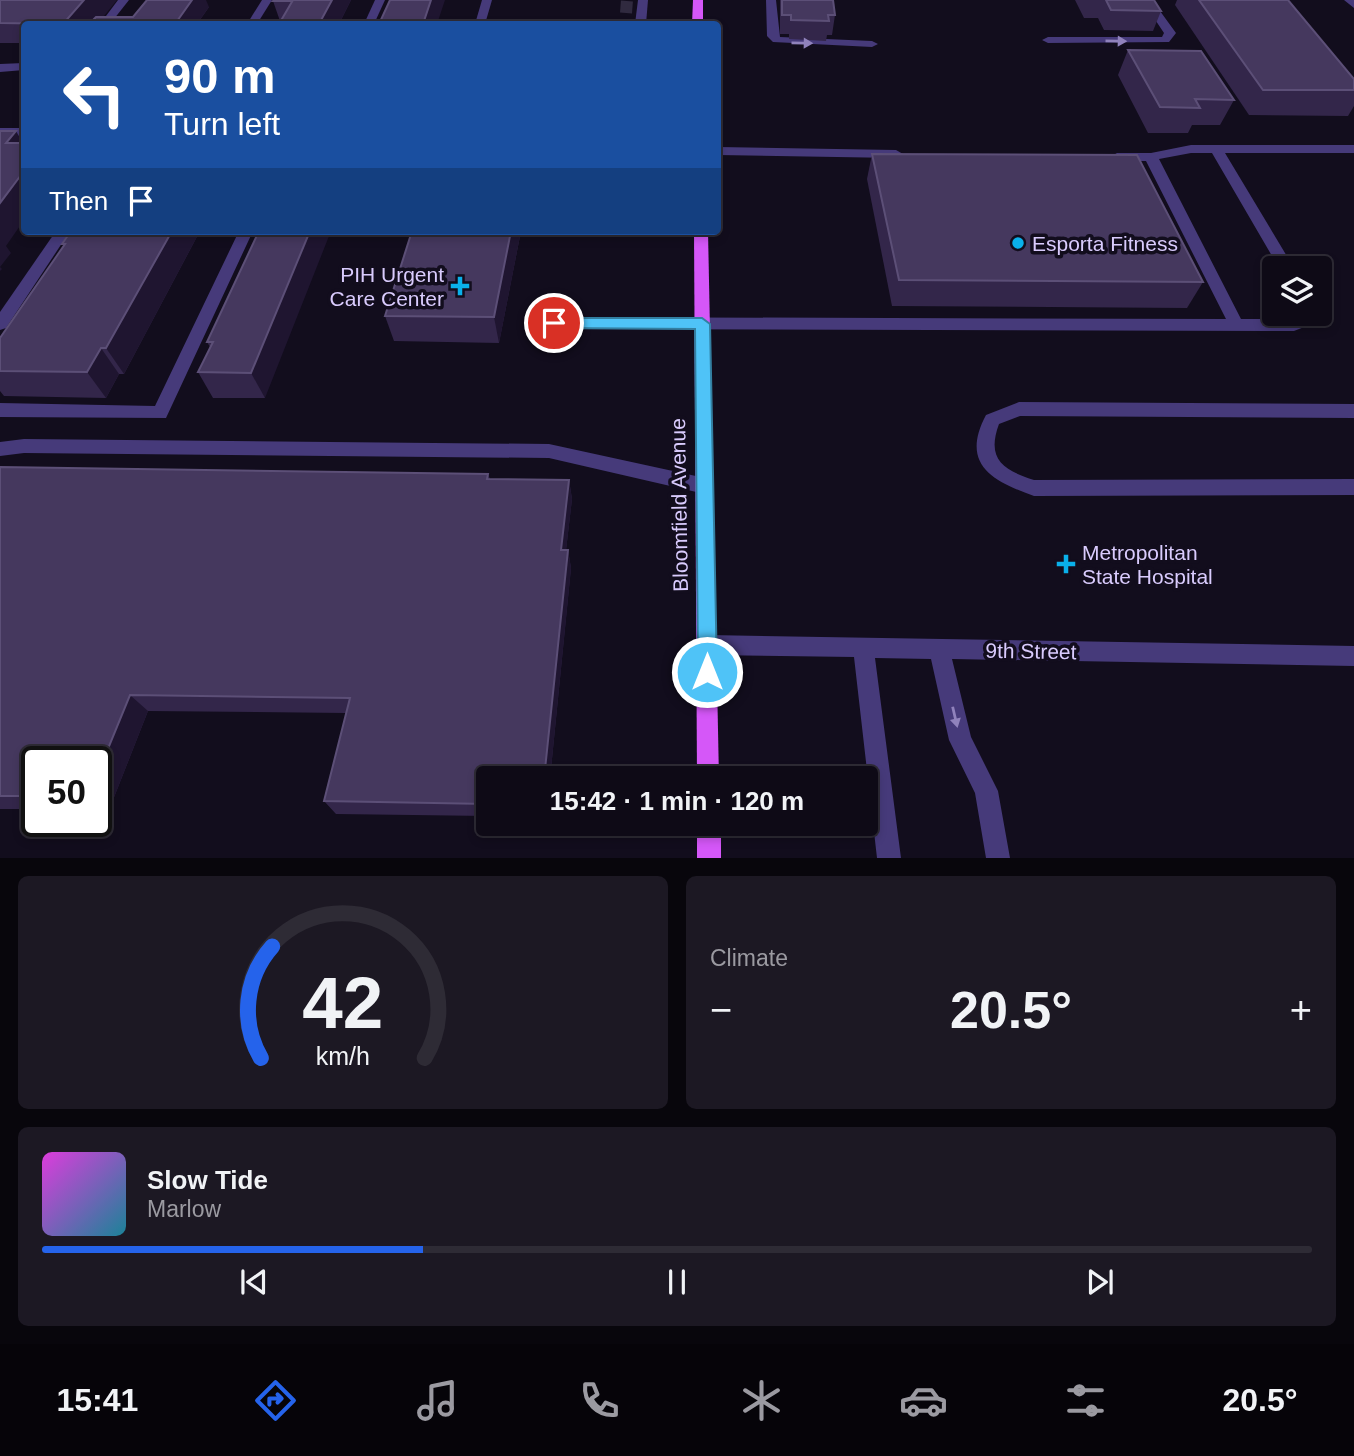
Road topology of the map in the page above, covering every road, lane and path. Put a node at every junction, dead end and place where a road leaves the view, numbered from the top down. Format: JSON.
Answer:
{"nodes":[{"id":1,"x":124,"y":0,"type":"edge"},
{"id":2,"x":267,"y":0,"type":"edge"},
{"id":3,"x":380,"y":0,"type":"edge"},
{"id":4,"x":487,"y":0,"type":"edge"},
{"id":5,"x":643,"y":0,"type":"tunnel mouth"},
{"id":6,"x":698,"y":0,"type":"edge"},
{"id":7,"x":771,"y":0,"type":"edge"},
{"id":8,"x":1147,"y":0,"type":"edge"},
{"id":9,"x":1349,"y":0,"type":"edge"},
{"id":10,"x":1354,"y":5,"type":"edge"},
{"id":11,"x":107,"y":21,"type":"edge"},
{"id":12,"x":254,"y":21,"type":"edge"},
{"id":13,"x":370,"y":21,"type":"edge"},
{"id":14,"x":481,"y":21,"type":"edge"},
{"id":15,"x":641,"y":21,"type":"edge"},
{"id":16,"x":698,"y":21,"type":"edge"},
{"id":17,"x":1048,"y":40,"type":"dead end"},
{"id":18,"x":872,"y":44,"type":"dead end"},
{"id":19,"x":21,"y":67,"type":"edge"},
{"id":20,"x":0,"y":68,"type":"edge"},
{"id":21,"x":0,"y":132,"type":"edge"},
{"id":22,"x":21,"y":132,"type":"edge"},
{"id":23,"x":1216,"y":149,"type":"junction"},
{"id":24,"x":1354,"y":149,"type":"edge"},
{"id":25,"x":721,"y":151,"type":"edge"},
{"id":26,"x":911,"y":155,"type":"edge"},
{"id":27,"x":1104,"y":157,"type":"edge"},
{"id":28,"x":1151,"y":157,"type":"junction"},
{"id":29,"x":60,"y":235,"type":"edge"},
{"id":30,"x":244,"y":235,"type":"edge"},
{"id":31,"x":701,"y":235,"type":"edge"},
{"id":32,"x":1280,"y":256,"type":"edge"},
{"id":33,"x":554,"y":323,"type":"dead end"},
{"id":34,"x":0,"y":324,"type":"edge"},
{"id":35,"x":702,"y":324,"type":"junction"},
{"id":36,"x":1236,"y":324,"type":"junction"},
{"id":37,"x":1262,"y":324,"type":"edge"},
{"id":38,"x":0,"y":410,"type":"edge"},
{"id":39,"x":1354,"y":411,"type":"edge"},
{"id":40,"x":0,"y":449,"type":"edge"},
{"id":41,"x":705,"y":486,"type":"junction"},
{"id":42,"x":1354,"y":487,"type":"edge"},
{"id":43,"x":707,"y":645,"type":"junction"},
{"id":44,"x":864,"y":650,"type":"junction"},
{"id":45,"x":940,"y":650,"type":"junction"},
{"id":46,"x":1354,"y":656,"type":"edge"},
{"id":47,"x":708,"y":766,"type":"edge"},
{"id":48,"x":709,"y":836,"type":"edge"},
{"id":49,"x":709,"y":858,"type":"edge"},
{"id":50,"x":889,"y":858,"type":"edge"},
{"id":51,"x":999,"y":858,"type":"edge"}],
"edges":[{"from":1,"to":11,"type":"street"},
{"from":2,"to":12,"type":"street"},
{"from":3,"to":13,"type":"street"},
{"from":4,"to":14,"type":"street"},
{"from":5,"to":15,"type":"street"},
{"from":6,"to":16,"type":"main road"},
{"from":7,"to":18,"type":"street","one_way":true},
{"from":17,"to":8,"type":"street","one_way":true},
{"from":9,"to":10,"type":"street"},
{"from":19,"to":20,"type":"street"},
{"from":21,"to":22,"type":"street"},
{"from":23,"to":24,"type":"street"},
{"from":23,"to":28,"type":"street"},
{"from":23,"to":32,"type":"street"},
{"from":25,"to":26,"type":"street"},
{"from":27,"to":28,"type":"street"},
{"from":28,"to":36,"type":"street"},
{"from":29,"to":34,"type":"street"},
{"from":30,"to":38,"type":"street"},
{"from":31,"to":35,"type":"main road","name":"Bloomfield Avenue"},
{"from":33,"to":35,"type":"street"},
{"from":35,"to":36,"type":"street"},
{"from":35,"to":41,"type":"main road","name":"Bloomfield Avenue"},
{"from":36,"to":37,"type":"street"},
{"from":39,"to":42,"type":"street"},
{"from":40,"to":41,"type":"street"},
{"from":41,"to":43,"type":"main road","name":"Bloomfield Avenue"},
{"from":43,"to":44,"type":"street","name":"9th Street"},
{"from":43,"to":47,"type":"main road","name":"Bloomfield Avenue"},
{"from":44,"to":45,"type":"street","name":"9th Street"},
{"from":44,"to":50,"type":"street"},
{"from":45,"to":46,"type":"street","name":"9th Street"},
{"from":45,"to":51,"type":"street","one_way":true},
{"from":48,"to":49,"type":"main road"}]}
